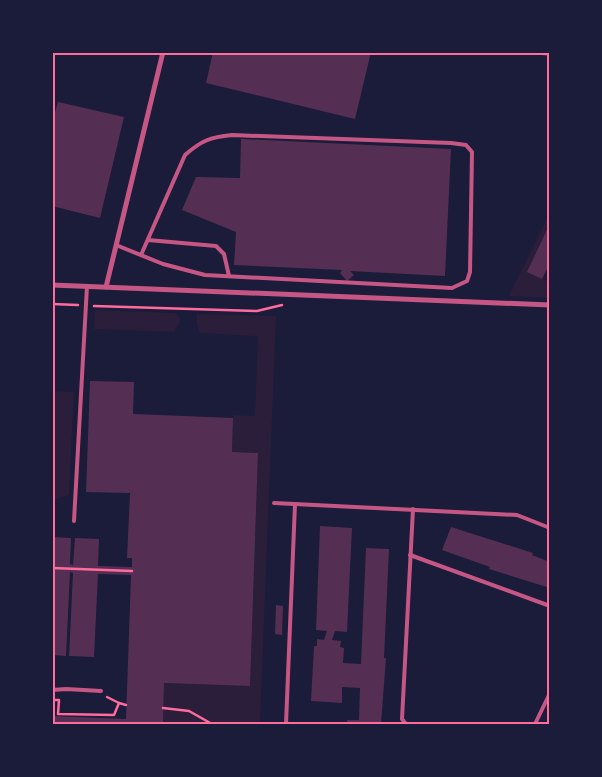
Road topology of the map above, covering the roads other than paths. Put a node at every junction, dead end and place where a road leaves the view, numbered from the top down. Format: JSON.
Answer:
{"nodes":[{"id":1,"x":163,"y":52,"type":"edge"},
{"id":2,"x":148,"y":240,"type":"junction"},
{"id":3,"x":116,"y":245,"type":"junction"},
{"id":4,"x":142,"y":255,"type":"junction"},
{"id":5,"x":229,"y":276,"type":"junction"},
{"id":6,"x":52,"y":285,"type":"edge"},
{"id":7,"x":87,"y":286,"type":"junction"},
{"id":8,"x":106,"y":287,"type":"junction"},
{"id":9,"x":550,"y":305,"type":"edge"},
{"id":10,"x":274,"y":503,"type":"dead end"},
{"id":11,"x":295,"y":504,"type":"junction"},
{"id":12,"x":413,"y":509,"type":"junction"},
{"id":13,"x":74,"y":521,"type":"dead end"},
{"id":14,"x":550,"y":528,"type":"edge"},
{"id":15,"x":410,"y":555,"type":"junction"},
{"id":16,"x":550,"y":606,"type":"edge"},
{"id":17,"x":52,"y":690,"type":"edge"},
{"id":18,"x":101,"y":691,"type":"road end"},
{"id":19,"x":550,"y":692,"type":"edge"},
{"id":20,"x":286,"y":724,"type":"edge"},
{"id":21,"x":406,"y":724,"type":"edge"},
{"id":22,"x":535,"y":724,"type":"edge"}],
"edges":[{"from":1,"to":3,"type":"street"},
{"from":2,"to":4,"type":"lane"},
{"from":2,"to":5,"type":"lane"},
{"from":2,"to":5,"type":"lane"},
{"from":3,"to":4,"type":"lane"},
{"from":3,"to":8,"type":"street"},
{"from":4,"to":5,"type":"lane"},
{"from":6,"to":7,"type":"street"},
{"from":7,"to":8,"type":"street"},
{"from":7,"to":13,"type":"lane"},
{"from":8,"to":9,"type":"street"},
{"from":10,"to":11,"type":"lane"},
{"from":11,"to":12,"type":"lane"},
{"from":11,"to":20,"type":"lane"},
{"from":12,"to":14,"type":"lane"},
{"from":12,"to":15,"type":"lane"},
{"from":15,"to":16,"type":"lane"},
{"from":15,"to":21,"type":"lane"},
{"from":17,"to":18,"type":"lane"},
{"from":19,"to":22,"type":"lane"}]}
